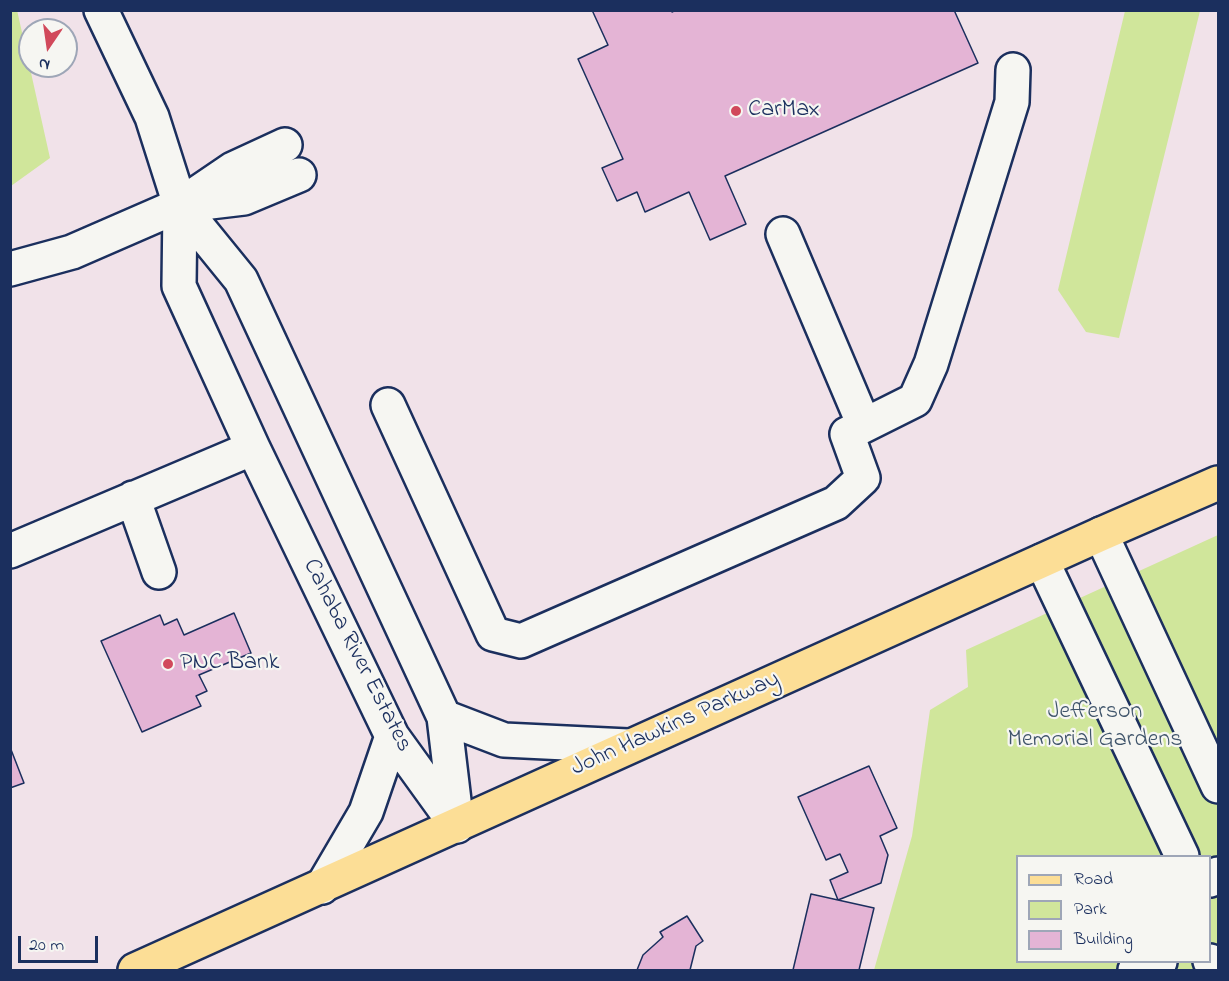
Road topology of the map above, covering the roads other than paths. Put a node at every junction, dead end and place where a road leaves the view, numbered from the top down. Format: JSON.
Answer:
{"nodes":[{"id":1,"x":101,"y":10,"type":"edge"},
{"id":2,"x":1013,"y":70,"type":"dead end"},
{"id":3,"x":285,"y":145,"type":"dead end"},
{"id":4,"x":299,"y":175,"type":"dead end"},
{"id":5,"x":180,"y":205,"type":"junction"},
{"id":6,"x":783,"y":234,"type":"dead end"},
{"id":7,"x":10,"y":269,"type":"edge"},
{"id":8,"x":388,"y":405,"type":"dead end"},
{"id":9,"x":864,"y":425,"type":"junction"},
{"id":10,"x":253,"y":448,"type":"junction"},
{"id":11,"x":1215,"y":489,"type":"edge"},
{"id":12,"x":133,"y":498,"type":"junction"},
{"id":13,"x":1101,"y":534,"type":"junction"},
{"id":14,"x":10,"y":551,"type":"edge"},
{"id":15,"x":1042,"y":561,"type":"junction"},
{"id":16,"x":159,"y":572,"type":"dead end"},
{"id":17,"x":444,"y":717,"type":"junction"},
{"id":18,"x":392,"y":736,"type":"junction"},
{"id":19,"x":628,"y":746,"type":"junction"},
{"id":20,"x":1218,"y":786,"type":"edge"},
{"id":21,"x":457,"y":826,"type":"junction"},
{"id":22,"x":1182,"y":855,"type":"edge"},
{"id":23,"x":321,"y":887,"type":"junction"},
{"id":24,"x":1157,"y":963,"type":"edge"},
{"id":25,"x":135,"y":970,"type":"edge"},
{"id":26,"x":1135,"y":970,"type":"edge"}],
"edges":[{"from":1,"to":5,"type":"street","name":"Cahaba River Estates"},
{"from":2,"to":9,"type":"street"},
{"from":3,"to":5,"type":"street"},
{"from":4,"to":5,"type":"street"},
{"from":5,"to":7,"type":"street"},
{"from":5,"to":10,"type":"street","name":"Cahaba River Estates"},
{"from":5,"to":17,"type":"street","name":"Cahaba River Estates"},
{"from":6,"to":9,"type":"street"},
{"from":8,"to":9,"type":"street"},
{"from":10,"to":12,"type":"street"},
{"from":10,"to":18,"type":"street","name":"Cahaba River Estates"},
{"from":11,"to":13,"type":"main road","name":"John Hawkins Parkway"},
{"from":12,"to":14,"type":"street"},
{"from":12,"to":16,"type":"street"},
{"from":13,"to":15,"type":"main road","name":"John Hawkins Parkway"},
{"from":13,"to":20,"type":"street"},
{"from":15,"to":19,"type":"main road","name":"John Hawkins Parkway"},
{"from":15,"to":22,"type":"street"},
{"from":17,"to":19,"type":"street"},
{"from":17,"to":21,"type":"street","name":"Cahaba River Estates"},
{"from":18,"to":21,"type":"street","name":"Cahaba River Estates"},
{"from":18,"to":23,"type":"street"},
{"from":19,"to":21,"type":"main road","name":"John Hawkins Parkway"},
{"from":21,"to":23,"type":"main road","name":"John Hawkins Parkway"},
{"from":23,"to":25,"type":"main road","name":"John Hawkins Parkway"},
{"from":24,"to":26,"type":"street"}]}
